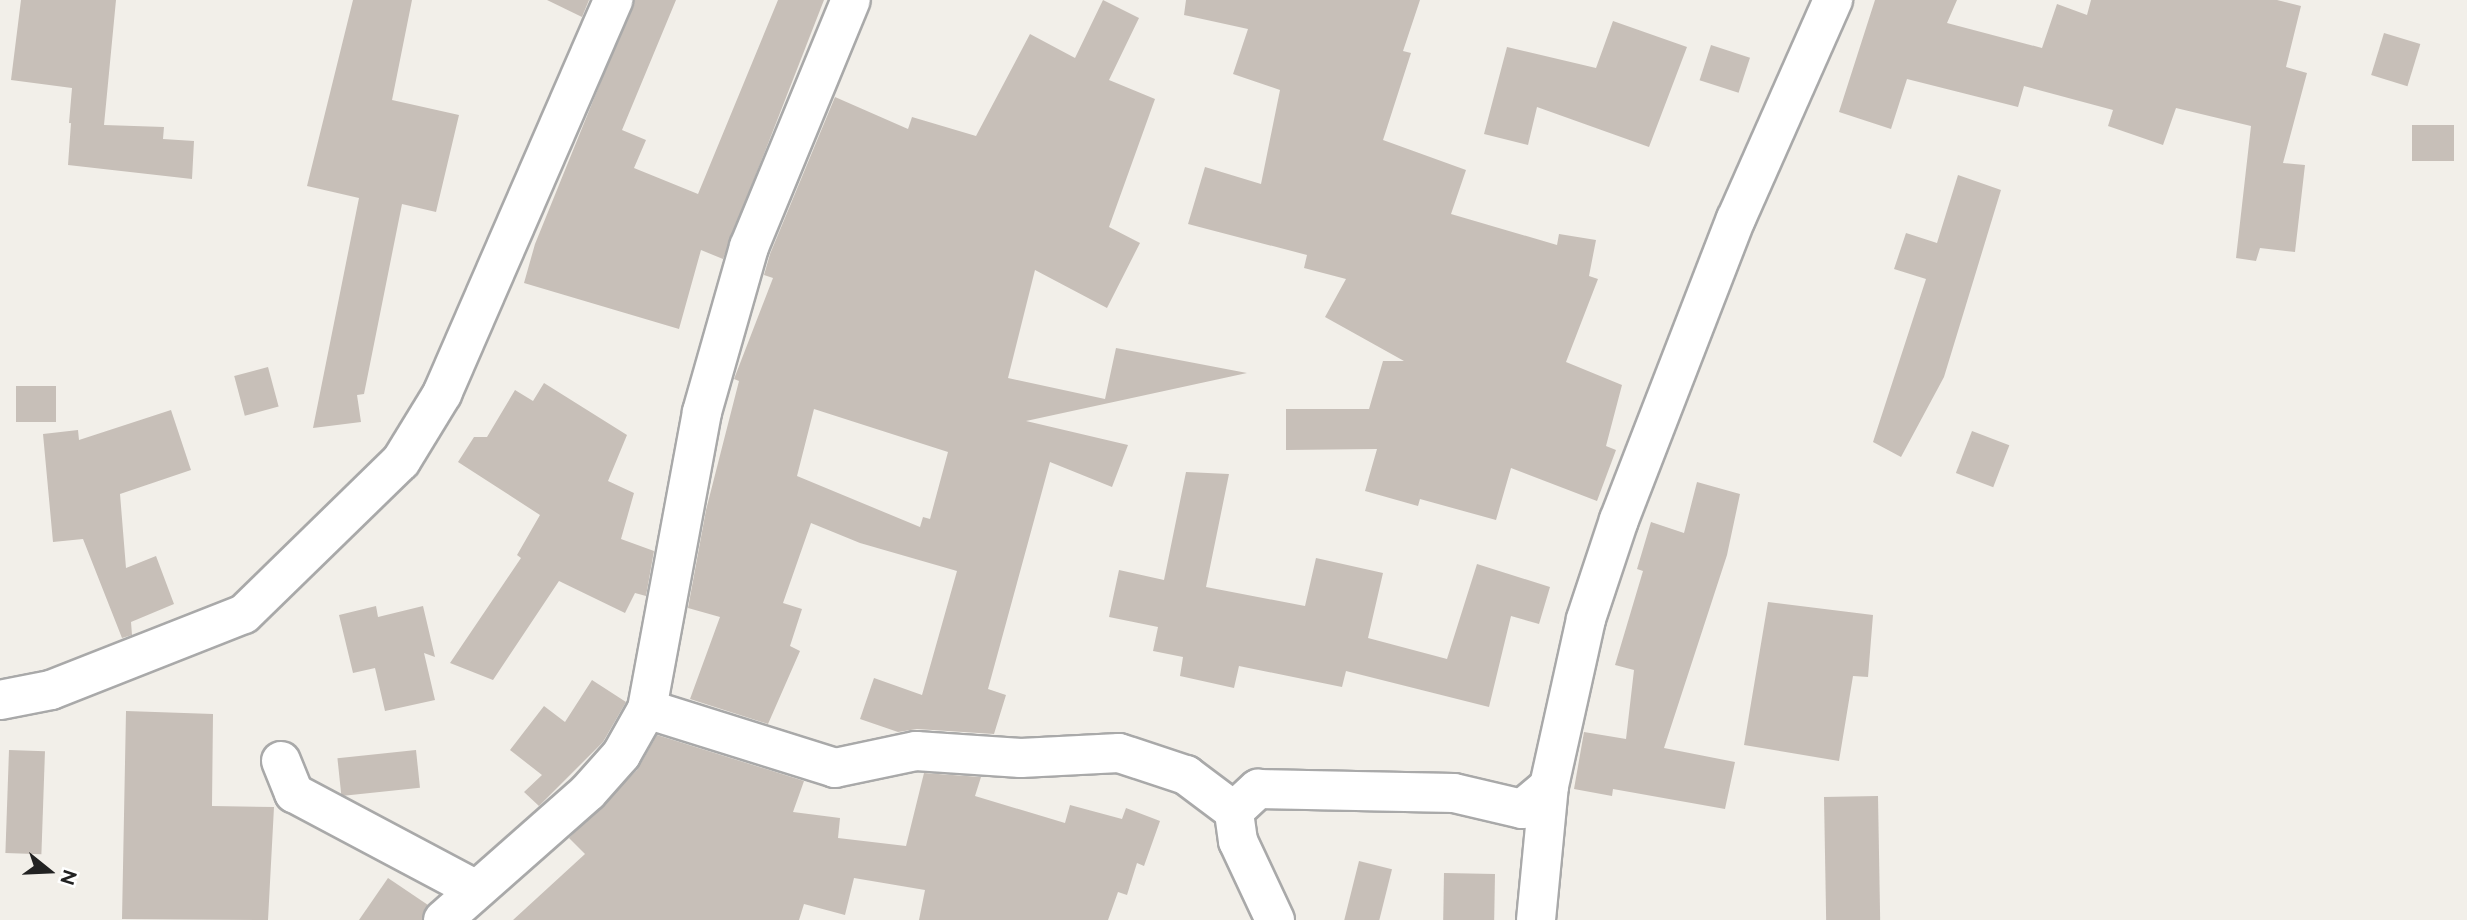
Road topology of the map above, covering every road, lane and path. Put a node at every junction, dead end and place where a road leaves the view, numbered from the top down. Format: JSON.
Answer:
{"nodes":[{"id":1,"x":613,"y":0,"type":"edge"},
{"id":2,"x":851,"y":0,"type":"edge"},
{"id":3,"x":1833,"y":0,"type":"edge"},
{"id":4,"x":0,"y":700,"type":"edge"},
{"id":5,"x":647,"y":709,"type":"junction"},
{"id":6,"x":281,"y":761,"type":"dead end"},
{"id":7,"x":1549,"y":786,"type":"junction"},
{"id":8,"x":1234,"y":811,"type":"junction"},
{"id":9,"x":473,"y":888,"type":"junction"},
{"id":10,"x":443,"y":920,"type":"edge"},
{"id":11,"x":1275,"y":920,"type":"edge"},
{"id":12,"x":1536,"y":920,"type":"edge"}],
"edges":[{"from":1,"to":4,"type":"street"},
{"from":2,"to":5,"type":"street"},
{"from":3,"to":7,"type":"street"},
{"from":5,"to":8,"type":"street"},
{"from":5,"to":9,"type":"street"},
{"from":6,"to":9,"type":"street"},
{"from":7,"to":8,"type":"street"},
{"from":7,"to":12,"type":"street"},
{"from":8,"to":11,"type":"street"},
{"from":9,"to":10,"type":"street"}]}
